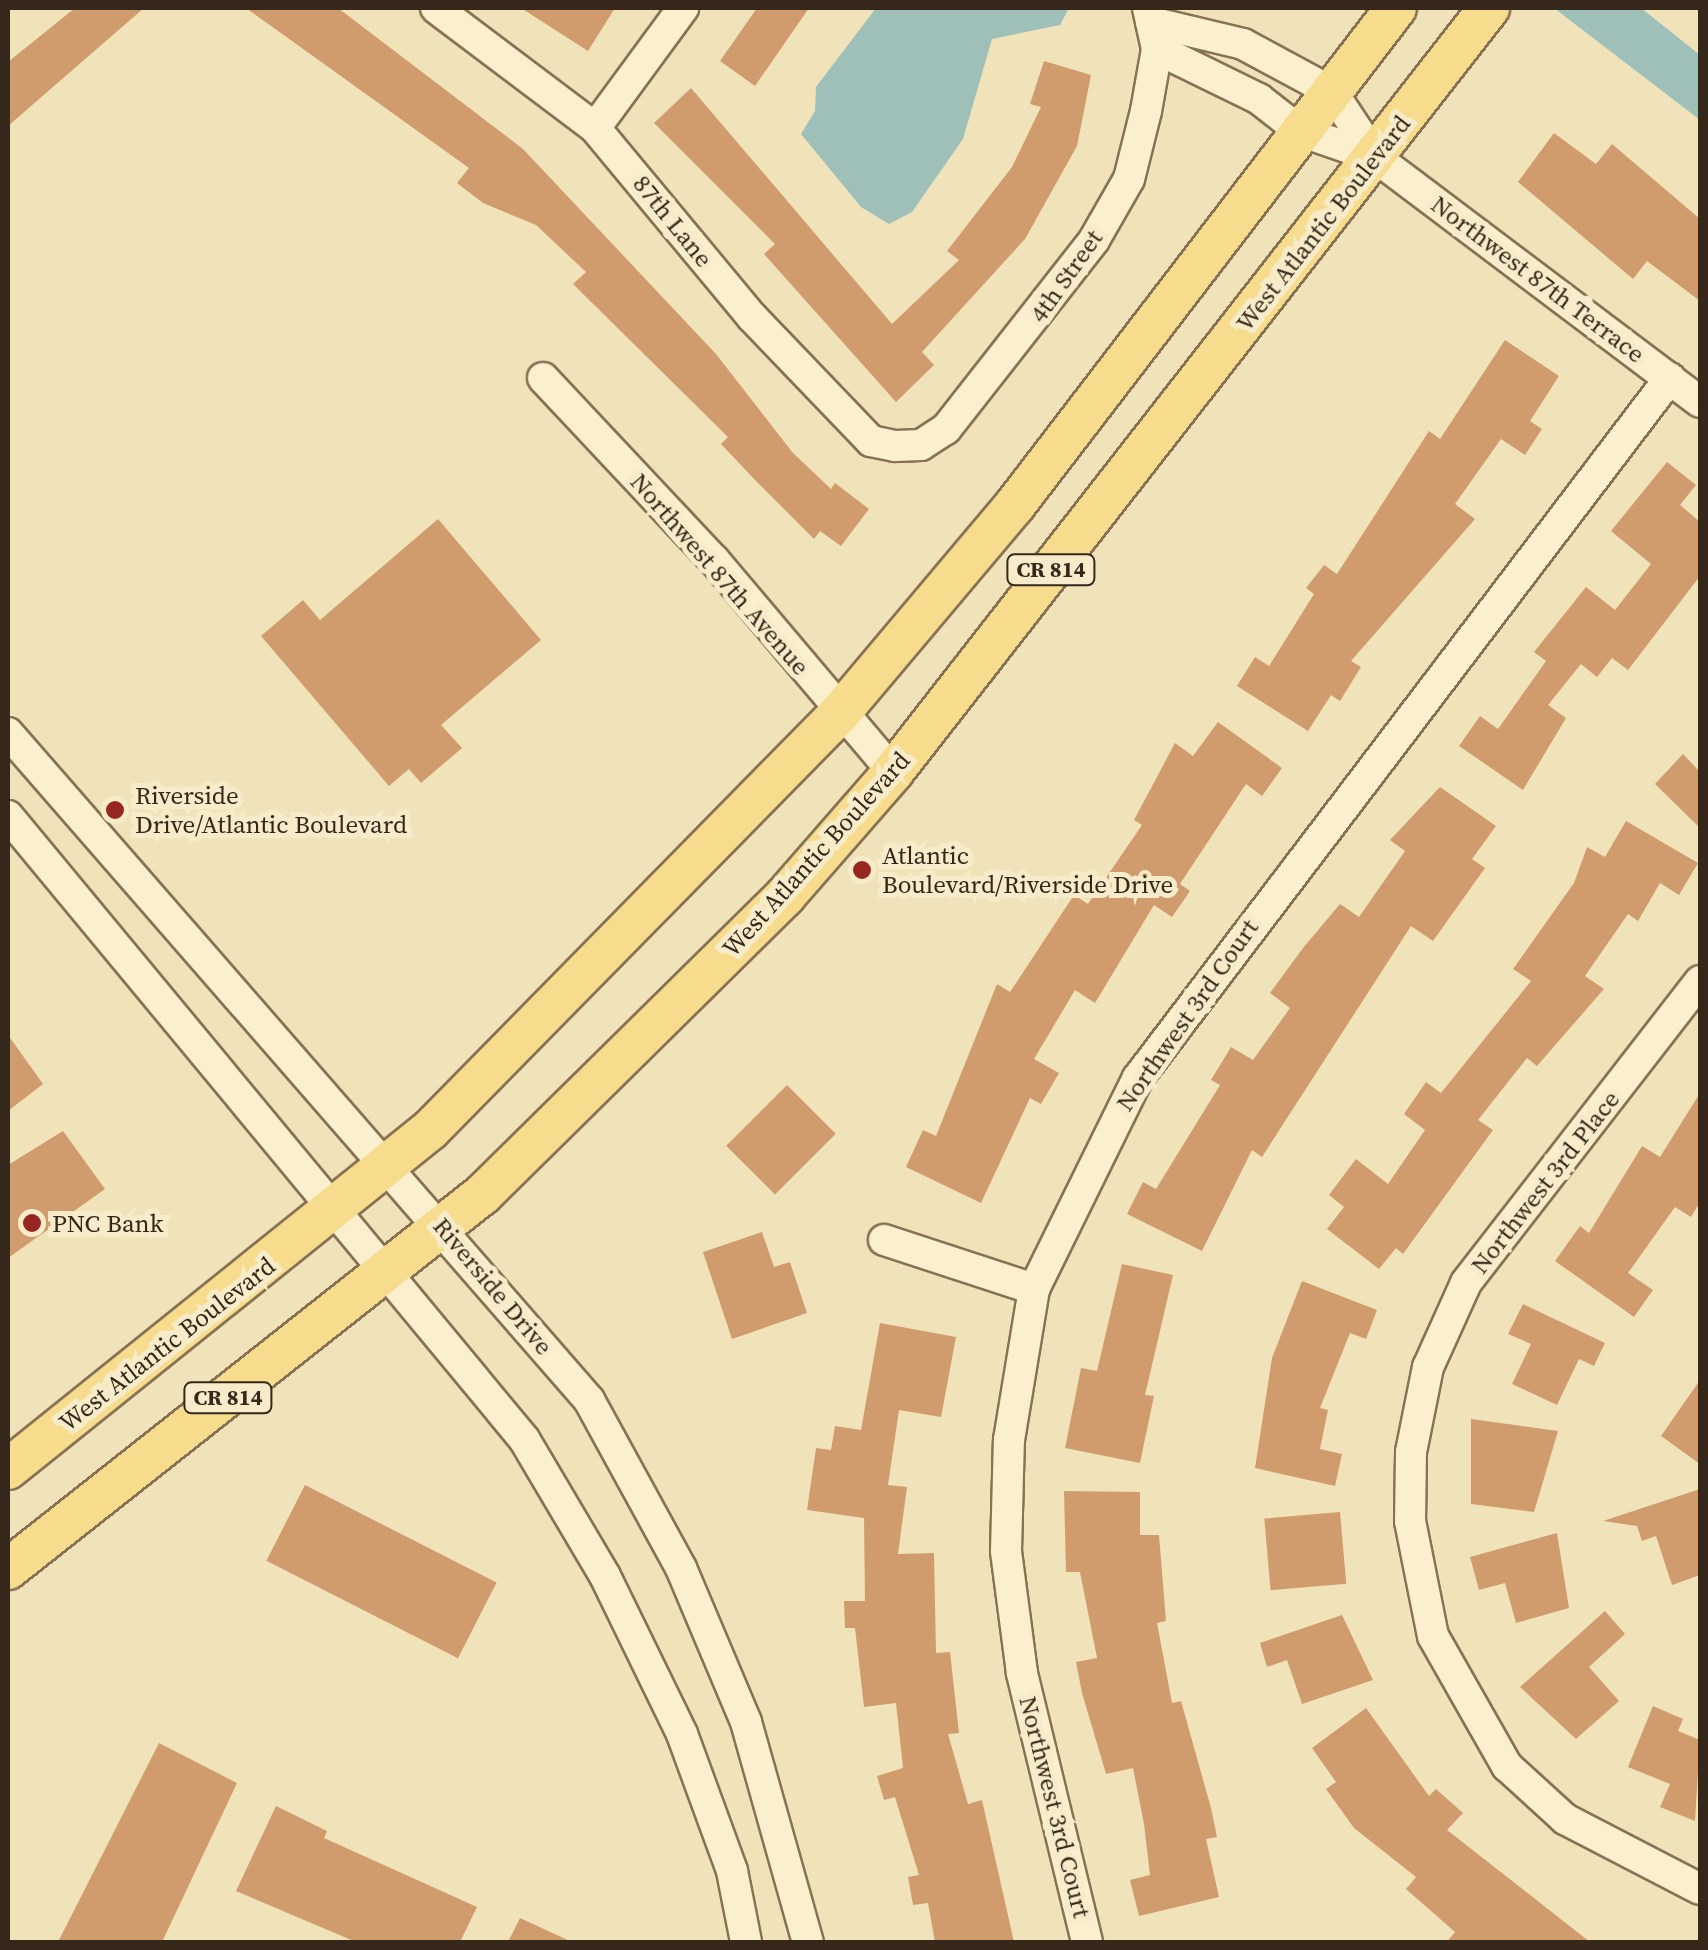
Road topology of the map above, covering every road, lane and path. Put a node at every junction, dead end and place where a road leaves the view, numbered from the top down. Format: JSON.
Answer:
{"nodes":[{"id":1,"x":436,"y":8,"type":"edge"},
{"id":2,"x":683,"y":8,"type":"edge"},
{"id":3,"x":1396,"y":8,"type":"edge"},
{"id":4,"x":1489,"y":8,"type":"edge"},
{"id":5,"x":1152,"y":26,"type":"edge"},
{"id":6,"x":1332,"y":92,"type":"junction"},
{"id":7,"x":596,"y":128,"type":"junction"},
{"id":8,"x":1300,"y":131,"type":"junction"},
{"id":9,"x":1375,"y":157,"type":"junction"},
{"id":10,"x":543,"y":378,"type":"dead end"},
{"id":11,"x":1670,"y":378,"type":"junction"},
{"id":12,"x":1700,"y":402,"type":"edge"},
{"id":13,"x":896,"y":446,"type":"joint"},
{"id":14,"x":839,"y":714,"type":"junction"},
{"id":15,"x":8,"y":733,"type":"edge"},
{"id":16,"x":893,"y":772,"type":"junction"},
{"id":17,"x":8,"y":816,"type":"edge"},
{"id":18,"x":1700,"y":981,"type":"edge"},
{"id":19,"x":387,"y":1166,"type":"junction"},
{"id":20,"x":339,"y":1208,"type":"junction"},
{"id":21,"x":444,"y":1226,"type":"junction"},
{"id":22,"x":884,"y":1240,"type":"dead end"},
{"id":23,"x":391,"y":1270,"type":"junction"},
{"id":24,"x":1034,"y":1288,"type":"junction"},
{"id":25,"x":8,"y":1470,"type":"edge"},
{"id":26,"x":8,"y":1569,"type":"edge"},
{"id":27,"x":1700,"y":1889,"type":"edge"},
{"id":28,"x":746,"y":1942,"type":"edge"},
{"id":29,"x":808,"y":1942,"type":"edge"},
{"id":30,"x":1088,"y":1942,"type":"edge"}],
"edges":[{"from":1,"to":7,"type":"street","name":"87th Lane"},
{"from":2,"to":7,"type":"street"},
{"from":3,"to":6,"type":"main road","name":"West Atlantic Boulevard","number":"CR 814"},
{"from":4,"to":9,"type":"main road","name":"West Atlantic Boulevard","number":"CR 814"},
{"from":5,"to":6,"type":"street","name":"Northwest 87th Terrace"},
{"from":5,"to":8,"type":"street","name":"Northwest 87th Terrace"},
{"from":5,"to":13,"type":"street","name":"4th Street"},
{"from":6,"to":8,"type":"main road","name":"West Atlantic Boulevard","number":"CR 814"},
{"from":6,"to":9,"type":"street","name":"Northwest 87th Terrace"},
{"from":7,"to":13,"type":"street","name":"87th Lane"},
{"from":8,"to":9,"type":"street","name":"Northwest 87th Terrace"},
{"from":8,"to":14,"type":"main road","name":"West Atlantic Boulevard","number":"CR 814"},
{"from":9,"to":11,"type":"street","name":"Northwest 87th Terrace"},
{"from":9,"to":16,"type":"main road","name":"West Atlantic Boulevard","number":"CR 814"},
{"from":10,"to":14,"type":"street","name":"Northwest 87th Avenue"},
{"from":11,"to":12,"type":"street","name":"Northwest 87th Terrace"},
{"from":11,"to":24,"type":"street","name":"Northwest 3rd Court"},
{"from":14,"to":16,"type":"street","name":"Northwest 87th Avenue"},
{"from":14,"to":19,"type":"main road","name":"West Atlantic Boulevard","number":"CR 814"},
{"from":15,"to":19,"type":"street","name":"Riverside Drive"},
{"from":16,"to":21,"type":"main road","name":"West Atlantic Boulevard","number":"CR 814"},
{"from":17,"to":20,"type":"street"},
{"from":18,"to":27,"type":"street","name":"Northwest 3rd Place"},
{"from":19,"to":20,"type":"main road","name":"West Atlantic Boulevard","number":"CR 814"},
{"from":19,"to":21,"type":"street","name":"Riverside Drive"},
{"from":20,"to":23,"type":"street"},
{"from":20,"to":25,"type":"main road","name":"West Atlantic Boulevard","number":"CR 814"},
{"from":21,"to":23,"type":"main road","name":"West Atlantic Boulevard","number":"CR 814"},
{"from":21,"to":29,"type":"street","name":"Riverside Drive"},
{"from":22,"to":24,"type":"street"},
{"from":23,"to":26,"type":"main road","name":"West Atlantic Boulevard","number":"CR 814"},
{"from":23,"to":28,"type":"street"},
{"from":24,"to":30,"type":"street","name":"Northwest 3rd Court"}]}
